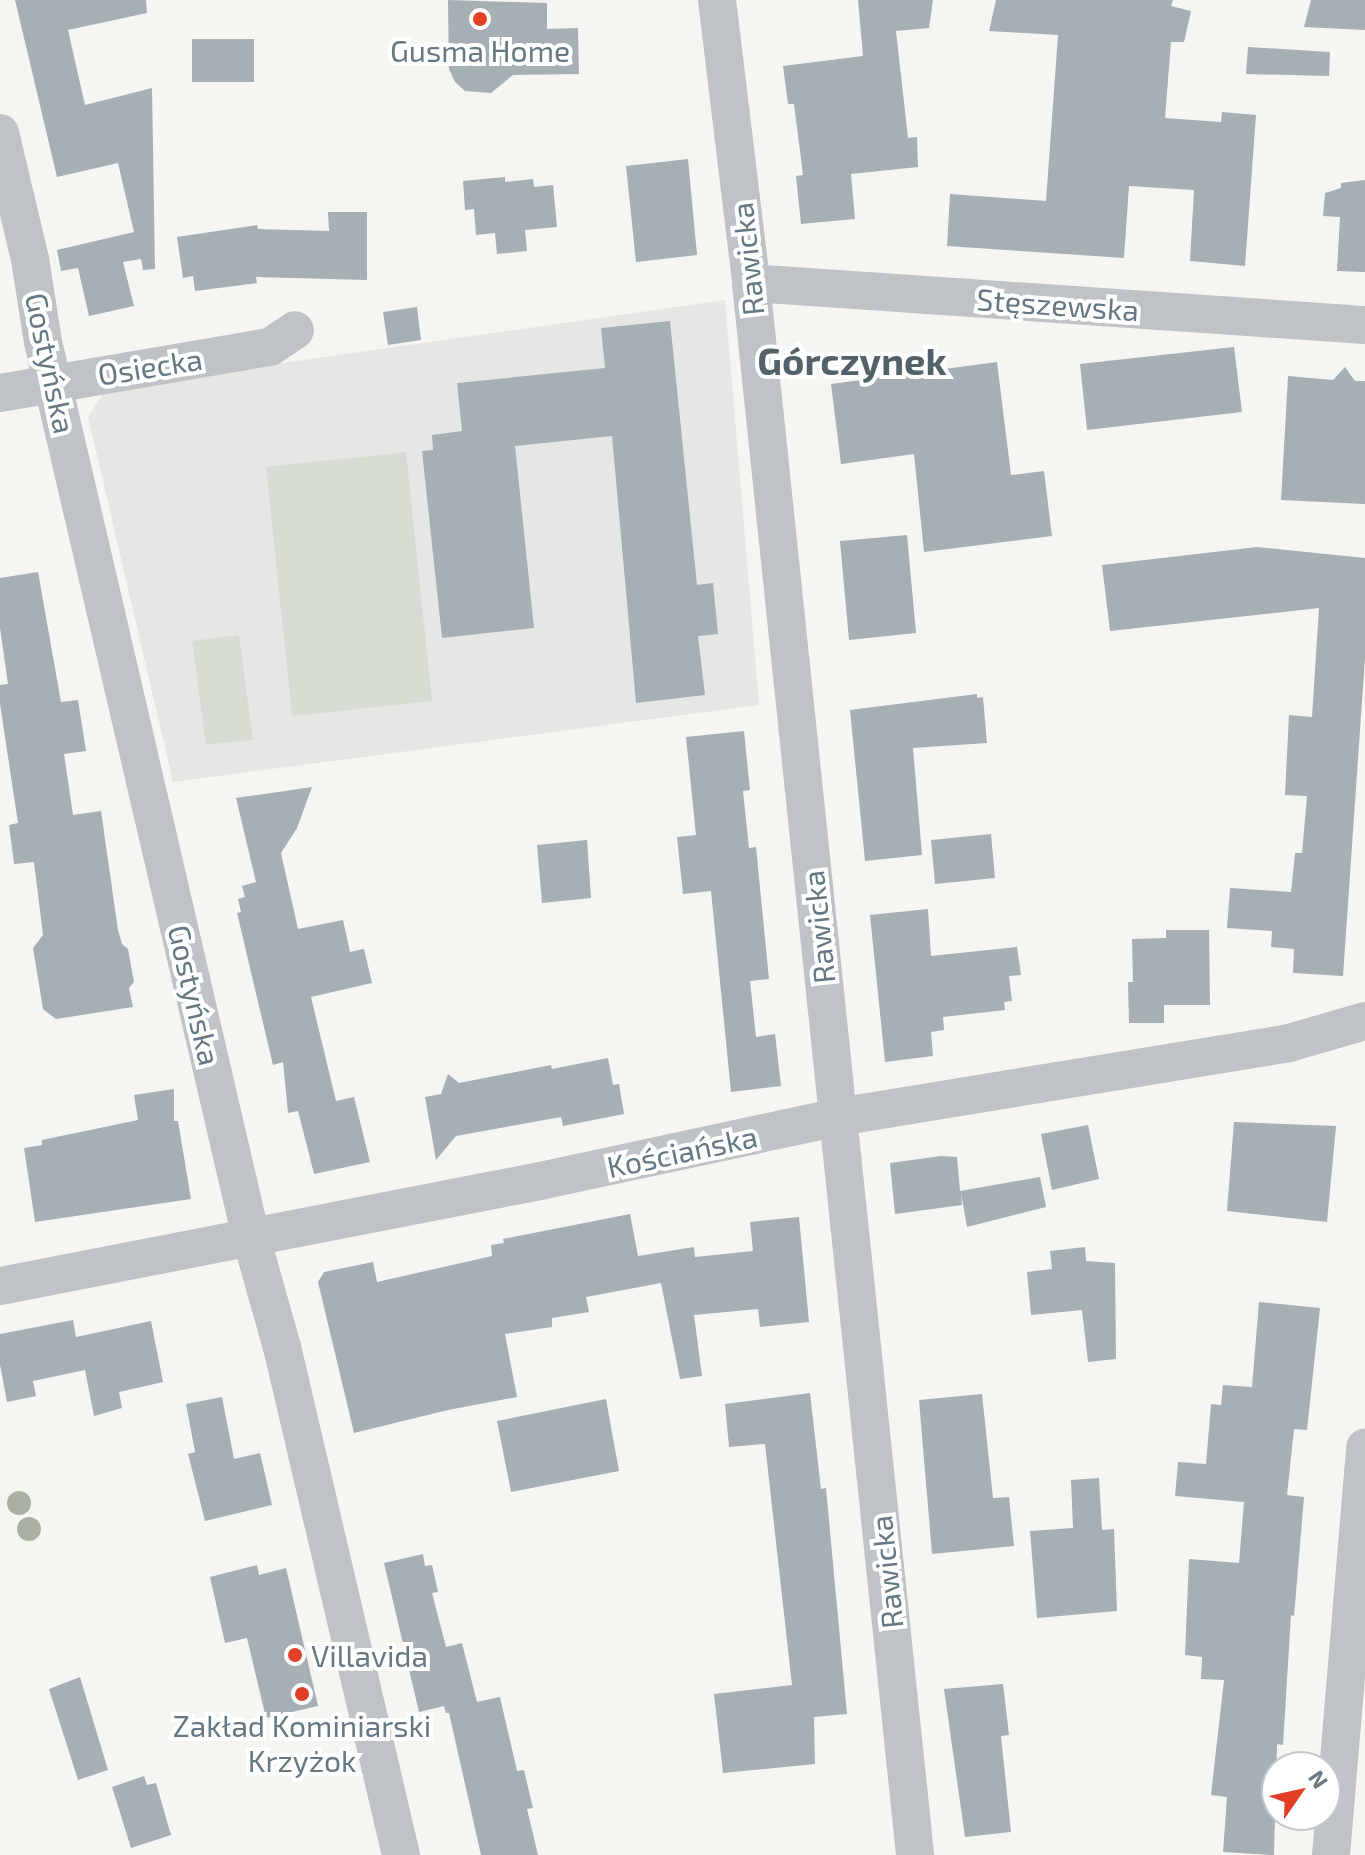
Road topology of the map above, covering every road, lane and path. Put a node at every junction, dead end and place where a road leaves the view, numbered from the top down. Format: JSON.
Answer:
{"nodes":[{"id":1,"x":717,"y":0,"type":"edge"},
{"id":2,"x":0,"y":133,"type":"edge"},
{"id":3,"x":751,"y":283,"type":"junction"},
{"id":4,"x":1365,"y":325,"type":"edge"},
{"id":5,"x":295,"y":330,"type":"dead end"},
{"id":6,"x":54,"y":385,"type":"junction"},
{"id":7,"x":0,"y":393,"type":"edge"},
{"id":8,"x":1365,"y":1021,"type":"edge"},
{"id":9,"x":838,"y":1117,"type":"junction"},
{"id":10,"x":251,"y":1237,"type":"junction"},
{"id":11,"x":0,"y":1286,"type":"edge"},
{"id":12,"x":1365,"y":1447,"type":"edge"},
{"id":13,"x":401,"y":1855,"type":"edge"},
{"id":14,"x":915,"y":1855,"type":"edge"},
{"id":15,"x":1331,"y":1855,"type":"edge"}],
"edges":[{"from":1,"to":3,"type":"street","name":"Rawicka"},
{"from":2,"to":6,"type":"street","name":"Gostyńska"},
{"from":3,"to":4,"type":"street","name":"Stęszewska"},
{"from":3,"to":9,"type":"street","name":"Rawicka"},
{"from":5,"to":6,"type":"street","name":"Osiecka"},
{"from":6,"to":7,"type":"street","name":"Osiecka"},
{"from":6,"to":10,"type":"street","name":"Gostyńska"},
{"from":8,"to":9,"type":"street","name":"Kościańska"},
{"from":9,"to":10,"type":"street","name":"Kościańska"},
{"from":9,"to":14,"type":"street","name":"Rawicka"},
{"from":10,"to":11,"type":"street","name":"Kościańska"},
{"from":10,"to":13,"type":"street","name":"Gostyńska"},
{"from":12,"to":15,"type":"street"}]}
